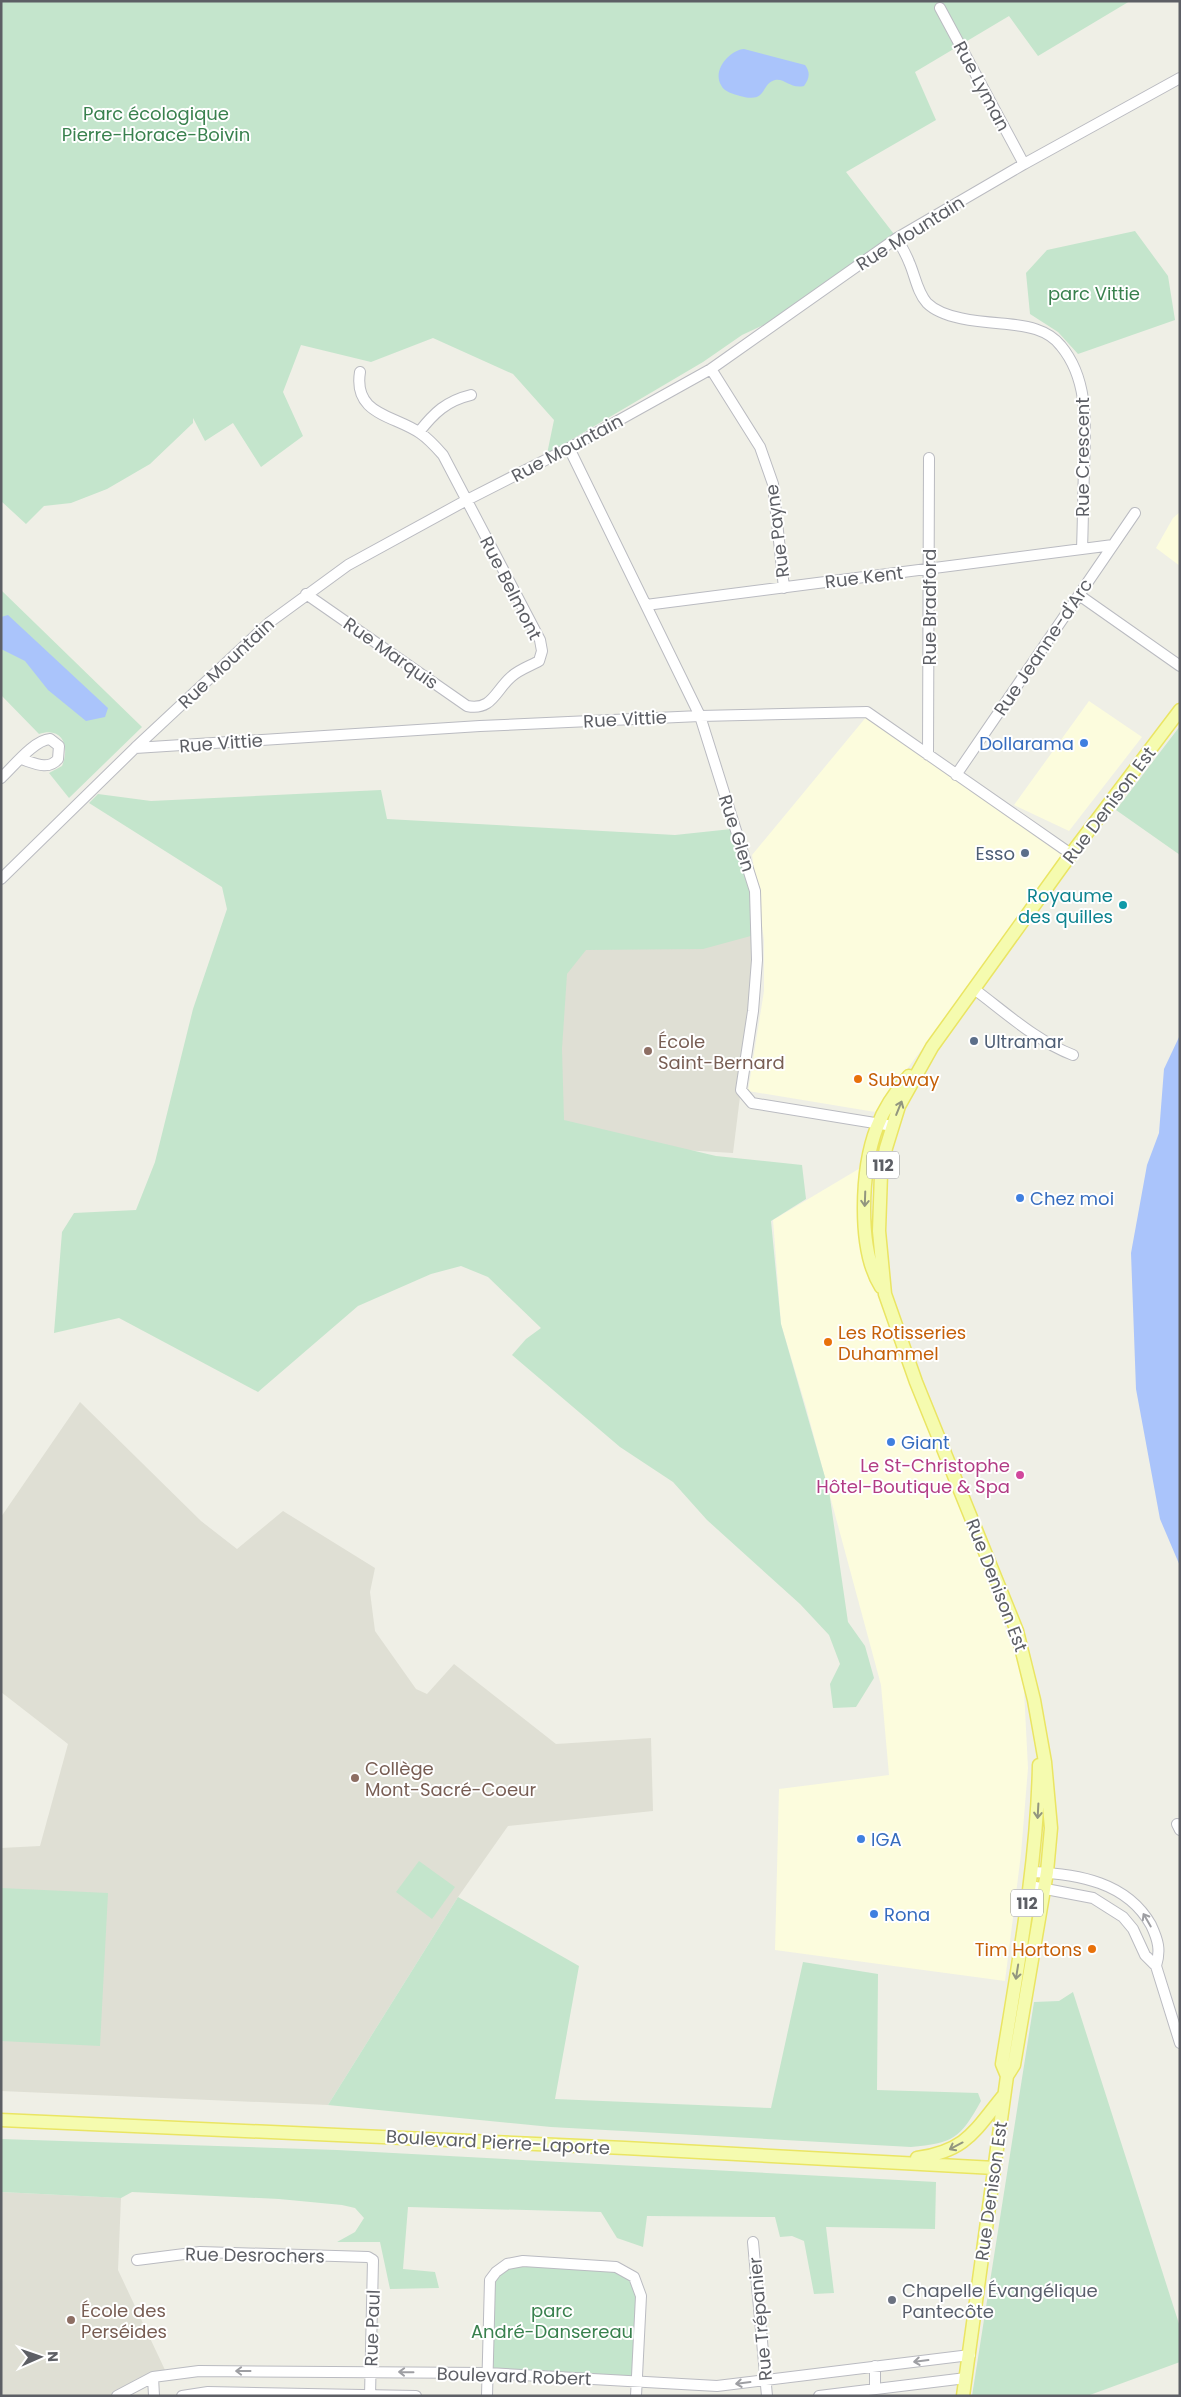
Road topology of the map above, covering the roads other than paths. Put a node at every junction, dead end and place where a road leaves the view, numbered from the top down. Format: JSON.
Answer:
{"nodes":[{"id":1,"x":940,"y":8,"type":"dead end"},
{"id":2,"x":1180,"y":78,"type":"edge"},
{"id":3,"x":1024,"y":164,"type":"junction"},
{"id":4,"x":897,"y":238,"type":"junction"},
{"id":5,"x":710,"y":370,"type":"junction"},
{"id":6,"x":360,"y":372,"type":"dead end"},
{"id":7,"x":471,"y":395,"type":"dead end"},
{"id":8,"x":419,"y":432,"type":"junction"},
{"id":9,"x":569,"y":448,"type":"junction"},
{"id":10,"x":929,"y":458,"type":"dead end"},
{"id":11,"x":465,"y":500,"type":"junction"},
{"id":12,"x":1135,"y":513,"type":"dead end"},
{"id":13,"x":1113,"y":545,"type":"junction"},
{"id":14,"x":1082,"y":549,"type":"junction"},
{"id":15,"x":929,"y":569,"type":"junction"},
{"id":16,"x":784,"y":588,"type":"junction"},
{"id":17,"x":306,"y":594,"type":"junction"},
{"id":18,"x":1078,"y":595,"type":"junction"},
{"id":19,"x":646,"y":606,"type":"junction"},
{"id":20,"x":1180,"y":666,"type":"edge"},
{"id":21,"x":478,"y":708,"type":"joint"},
{"id":22,"x":1180,"y":710,"type":"edge"},
{"id":23,"x":700,"y":716,"type":"junction"},
{"id":24,"x":135,"y":748,"type":"junction"},
{"id":25,"x":928,"y":755,"type":"junction"},
{"id":26,"x":21,"y":759,"type":"dead end"},
{"id":27,"x":956,"y":775,"type":"junction"},
{"id":28,"x":1,"y":778,"type":"edge"},
{"id":29,"x":1071,"y":854,"type":"junction"},
{"id":30,"x":1,"y":879,"type":"edge"},
{"id":31,"x":974,"y":988,"type":"junction"},
{"id":32,"x":932,"y":1048,"type":"junction"},
{"id":33,"x":1073,"y":1055,"type":"dead end"},
{"id":34,"x":879,"y":1123,"type":"junction"},
{"id":35,"x":893,"y":1126,"type":"junction"},
{"id":36,"x":885,"y":1294,"type":"junction"},
{"id":37,"x":1038,"y":1727,"type":"junction"},
{"id":38,"x":1032,"y":1872,"type":"junction"},
{"id":39,"x":1047,"y":1872,"type":"junction"},
{"id":40,"x":1101,"y":1883,"type":"junction"},
{"id":41,"x":1030,"y":1886,"type":"junction"},
{"id":42,"x":1044,"y":1890,"type":"junction"},
{"id":43,"x":1093,"y":1898,"type":"junction"},
{"id":44,"x":1156,"y":1966,"type":"junction"},
{"id":45,"x":1180,"y":2043,"type":"edge"},
{"id":46,"x":1007,"y":2076,"type":"junction"},
{"id":47,"x":1004,"y":2095,"type":"junction"},
{"id":48,"x":1,"y":2120,"type":"edge"},
{"id":49,"x":892,"y":2162,"type":"junction"},
{"id":50,"x":995,"y":2168,"type":"junction"},
{"id":51,"x":753,"y":2242,"type":"dead end"},
{"id":52,"x":138,"y":2260,"type":"dead end"},
{"id":53,"x":373,"y":2260,"type":"joint"},
{"id":54,"x":970,"y":2355,"type":"junction"},
{"id":55,"x":875,"y":2366,"type":"junction"},
{"id":56,"x":371,"y":2371,"type":"junction"},
{"id":57,"x":488,"y":2373,"type":"junction"},
{"id":58,"x":152,"y":2377,"type":"junction"},
{"id":59,"x":966,"y":2378,"type":"junction"},
{"id":60,"x":765,"y":2380,"type":"junction"},
{"id":61,"x":636,"y":2381,"type":"junction"},
{"id":62,"x":875,"y":2388,"type":"junction"},
{"id":63,"x":370,"y":2395,"type":"edge"},
{"id":64,"x":117,"y":2396,"type":"edge"},
{"id":65,"x":154,"y":2396,"type":"edge"},
{"id":66,"x":182,"y":2396,"type":"edge"},
{"id":67,"x":416,"y":2396,"type":"edge"},
{"id":68,"x":488,"y":2396,"type":"edge"},
{"id":69,"x":636,"y":2396,"type":"edge"},
{"id":70,"x":767,"y":2396,"type":"edge"},
{"id":71,"x":819,"y":2396,"type":"edge"},
{"id":72,"x":963,"y":2396,"type":"edge"}],
"edges":[{"from":1,"to":3,"type":"street","name":"Rue Lyman"},
{"from":2,"to":3,"type":"street","name":"Rue Mountain"},
{"from":3,"to":4,"type":"street","name":"Rue Mountain"},
{"from":4,"to":5,"type":"street","name":"Rue Mountain"},
{"from":4,"to":14,"type":"street","name":"Rue Crescent"},
{"from":5,"to":9,"type":"street","name":"Rue Mountain"},
{"from":5,"to":16,"type":"street","name":"Rue Payne"},
{"from":6,"to":8,"type":"street","name":"Rue Belmont"},
{"from":7,"to":8,"type":"street"},
{"from":8,"to":11,"type":"street","name":"Rue Belmont"},
{"from":9,"to":11,"type":"street","name":"Rue Mountain"},
{"from":9,"to":19,"type":"street","name":"Rue Glen"},
{"from":10,"to":15,"type":"street","name":"Rue Bradford"},
{"from":11,"to":17,"type":"street","name":"Rue Mountain"},
{"from":11,"to":21,"type":"street","name":"Rue Belmont"},
{"from":12,"to":13,"type":"street"},
{"from":13,"to":14,"type":"street","name":"Rue Jeanne-d'Arc"},
{"from":13,"to":18,"type":"street","name":"Rue Jeanne-d'Arc"},
{"from":14,"to":15,"type":"street","name":"Rue Kent"},
{"from":15,"to":16,"type":"street","name":"Rue Kent"},
{"from":15,"to":25,"type":"street","name":"Rue Bradford"},
{"from":16,"to":19,"type":"street","name":"Rue Kent"},
{"from":17,"to":21,"type":"street","name":"Rue Marquis"},
{"from":17,"to":24,"type":"street","name":"Rue Mountain"},
{"from":18,"to":20,"type":"street"},
{"from":18,"to":27,"type":"street","name":"Rue Jeanne-d'Arc"},
{"from":19,"to":23,"type":"street","name":"Rue Glen"},
{"from":22,"to":29,"type":"main road","name":"Rue Denison Est","number":"112"},
{"from":23,"to":24,"type":"street","name":"Rue Vittie"},
{"from":23,"to":25,"type":"street","name":"Rue Vittie"},
{"from":23,"to":34,"type":"street","name":"Rue Glen"},
{"from":24,"to":30,"type":"street","name":"Rue Mountain"},
{"from":25,"to":27,"type":"street","name":"Rue Vittie"},
{"from":26,"to":28,"type":"street"},
{"from":27,"to":29,"type":"street","name":"Rue Vittie"},
{"from":29,"to":31,"type":"main road","name":"Rue Denison Est","number":"112"},
{"from":31,"to":32,"type":"main road","name":"Rue Denison Est","number":"112"},
{"from":31,"to":33,"type":"street"},
{"from":32,"to":34,"type":"main road"},
{"from":35,"to":32,"type":"main road","name":"Rue Denison Est","number":"112","one_way":true},
{"from":34,"to":35,"type":"street","name":"Rue Glen"},
{"from":34,"to":36,"type":"main road","one_way":true},
{"from":35,"to":36,"type":"main road","name":"Rue Denison Est","number":"112"},
{"from":36,"to":37,"type":"main road","name":"Rue Denison Est","number":"112"},
{"from":37,"to":38,"type":"main road","name":"Rue Denison Est","number":"112","one_way":true},
{"from":37,"to":39,"type":"main road","name":"Rue Denison Est","number":"112"},
{"from":38,"to":39,"type":"street"},
{"from":38,"to":41,"type":"main road","name":"Rue Denison Est","number":"112"},
{"from":39,"to":40,"type":"street"},
{"from":39,"to":42,"type":"main road","name":"Rue Denison Est","number":"112"},
{"from":40,"to":43,"type":"street"},
{"from":44,"to":40,"type":"street","one_way":true},
{"from":41,"to":42,"type":"street"},
{"from":41,"to":46,"type":"main road","name":"Rue Denison Est","number":"112","one_way":true},
{"from":42,"to":43,"type":"street"},
{"from":42,"to":46,"type":"main road","name":"Rue Denison Est","number":"112"},
{"from":43,"to":44,"type":"street"},
{"from":44,"to":45,"type":"street"},
{"from":46,"to":47,"type":"main road","name":"Rue Denison Est","number":"112"},
{"from":47,"to":49,"type":"main road","one_way":true},
{"from":47,"to":50,"type":"main road","name":"Rue Denison Est","number":"112"},
{"from":48,"to":49,"type":"main road","name":"Boulevard Pierre-Laporte"},
{"from":49,"to":50,"type":"main road","name":"Boulevard Pierre-Laporte"},
{"from":50,"to":54,"type":"main road","name":"Rue Denison Est","number":"112"},
{"from":51,"to":60,"type":"street","name":"Rue Trépanier"},
{"from":52,"to":53,"type":"street","name":"Rue Desrochers"},
{"from":53,"to":56,"type":"street","name":"Rue Paul"},
{"from":54,"to":55,"type":"street","name":"Boulevard Robert","one_way":true},
{"from":54,"to":59,"type":"main road","name":"Rue Denison Est","number":"112"},
{"from":55,"to":60,"type":"street","name":"Boulevard Robert"},
{"from":55,"to":62,"type":"street"},
{"from":57,"to":56,"type":"street","name":"Boulevard Robert","one_way":true},
{"from":56,"to":58,"type":"street","name":"Boulevard Robert","one_way":true},
{"from":56,"to":63,"type":"street","name":"Rue Paul"},
{"from":57,"to":61,"type":"street","name":"Boulevard Robert"},
{"from":57,"to":61,"type":"street"},
{"from":57,"to":68,"type":"street"},
{"from":58,"to":64,"type":"street","name":"Boulevard Robert"},
{"from":58,"to":65,"type":"street"},
{"from":59,"to":62,"type":"street"},
{"from":59,"to":72,"type":"main road","name":"Rue Denison Est","number":"112"},
{"from":60,"to":61,"type":"street","name":"Boulevard Robert","one_way":true},
{"from":60,"to":70,"type":"street","name":"Rue Trépanier"},
{"from":61,"to":69,"type":"street"},
{"from":62,"to":71,"type":"street"},
{"from":63,"to":66,"type":"street","name":"Boulevard Robert"},
{"from":63,"to":67,"type":"street","name":"Boulevard Robert"}]}
